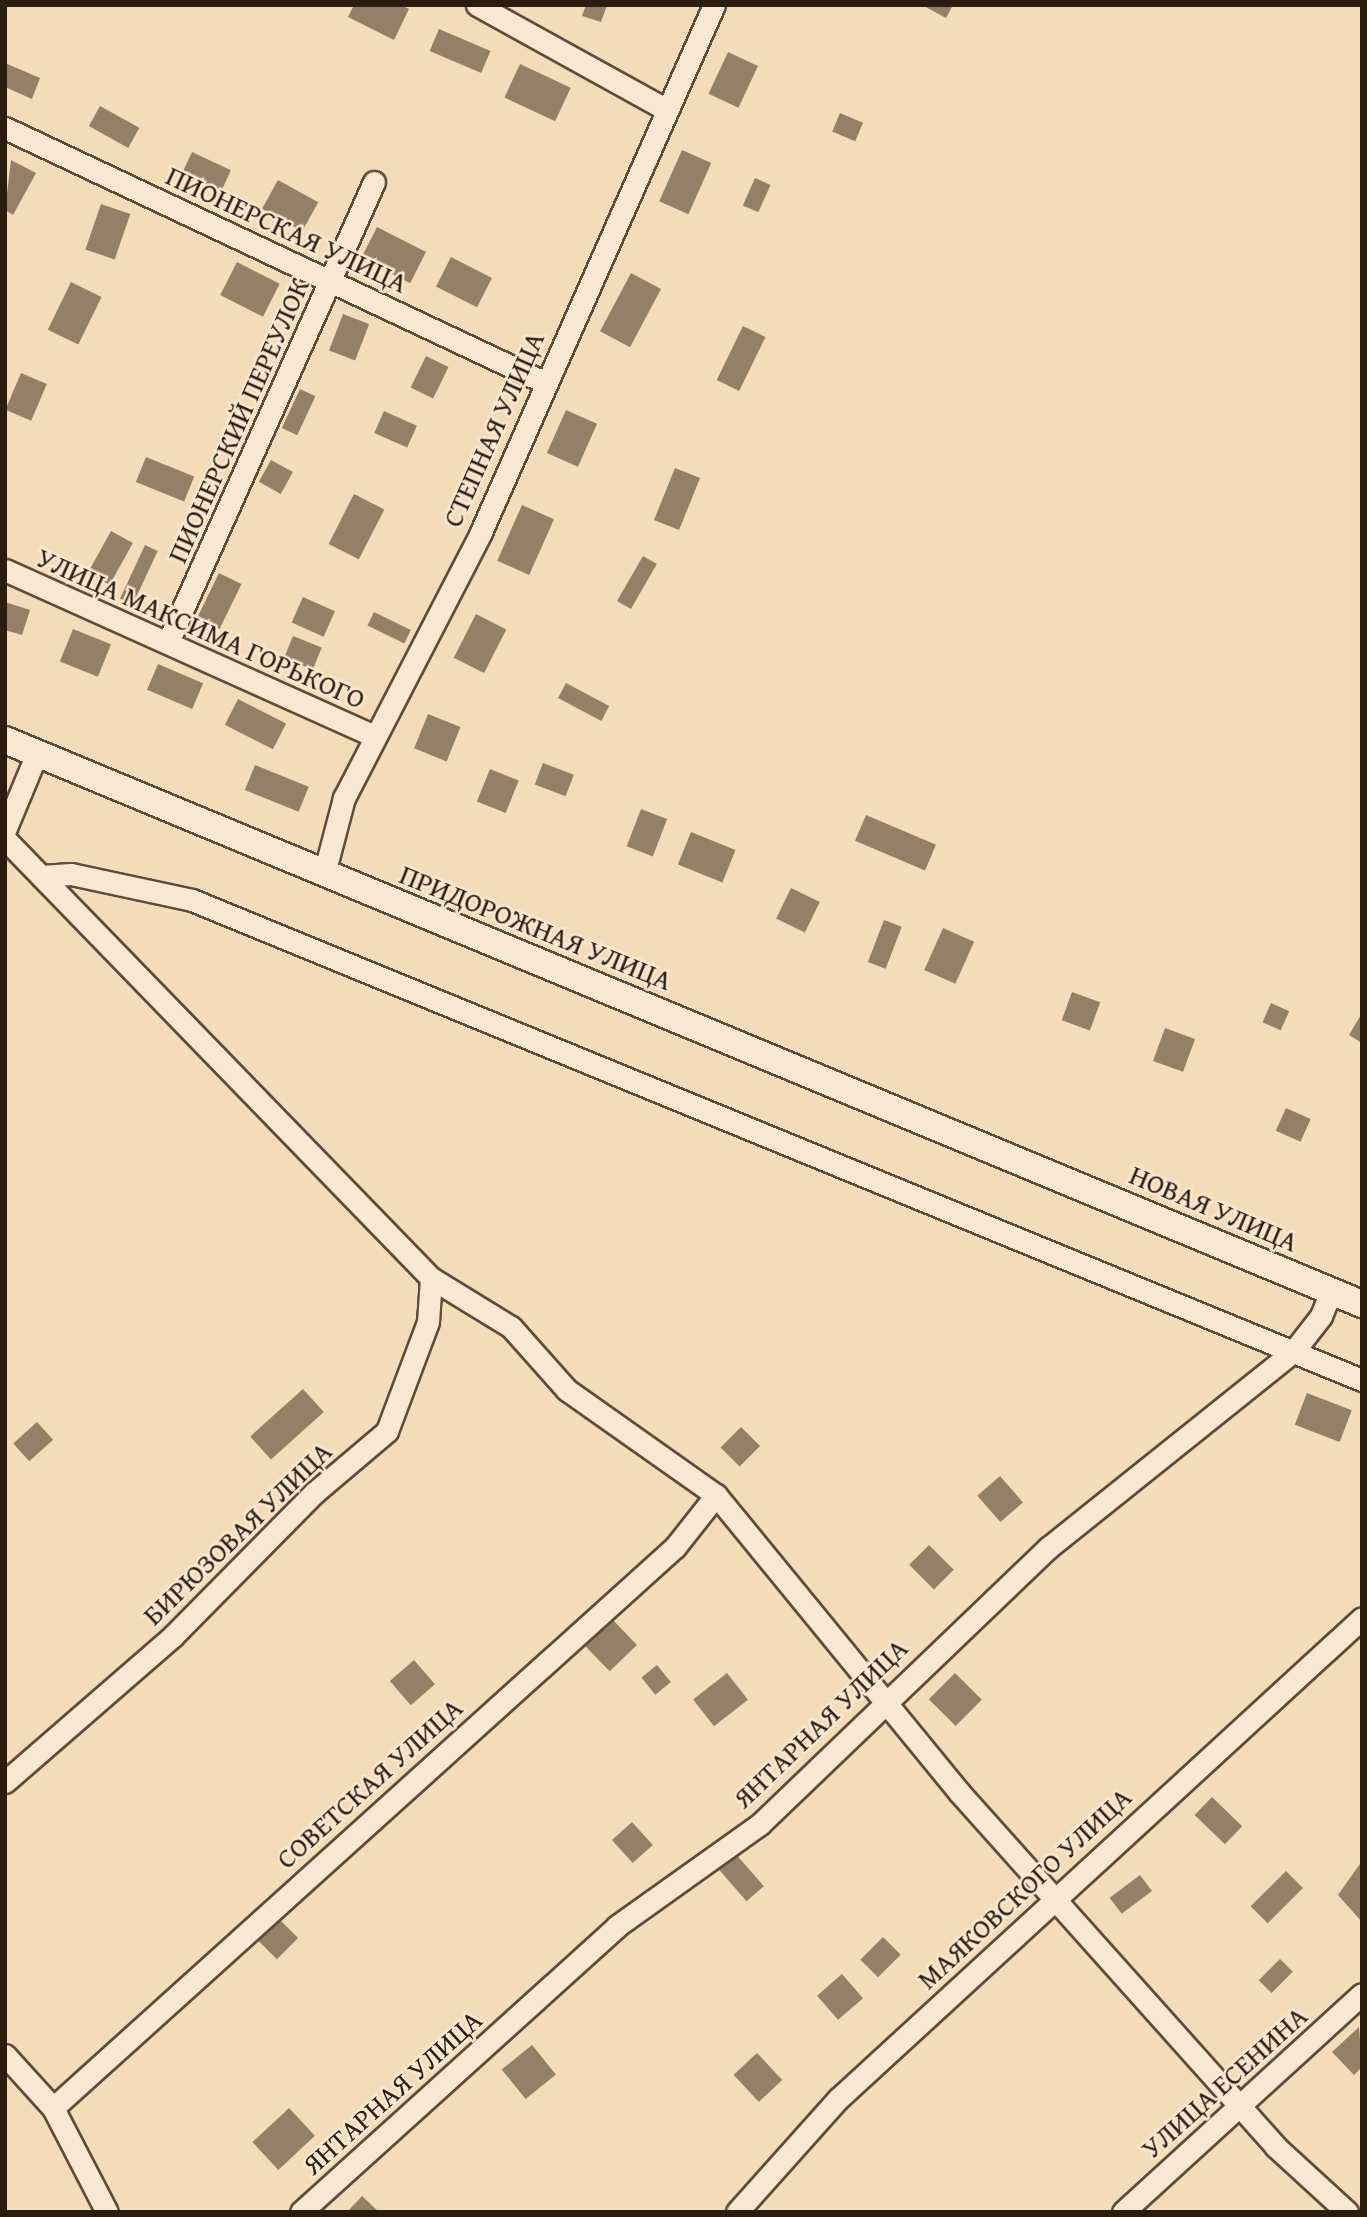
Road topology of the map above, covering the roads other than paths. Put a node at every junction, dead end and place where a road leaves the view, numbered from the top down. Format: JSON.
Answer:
{"nodes":[{"id":1,"x":477,"y":5,"type":"edge"},
{"id":2,"x":714,"y":5,"type":"edge"},
{"id":3,"x":667,"y":110,"type":"junction"},
{"id":4,"x":5,"y":128,"type":"edge"},
{"id":5,"x":374,"y":182,"type":"dead end"},
{"id":6,"x":332,"y":281,"type":"junction"},
{"id":7,"x":544,"y":382,"type":"junction"},
{"id":8,"x":5,"y":570,"type":"edge"},
{"id":9,"x":168,"y":642,"type":"junction"},
{"id":10,"x":374,"y":736,"type":"junction"},
{"id":11,"x":5,"y":740,"type":"edge"},
{"id":12,"x":37,"y":753,"type":"junction"},
{"id":13,"x":5,"y":830,"type":"edge"},
{"id":14,"x":5,"y":839,"type":"edge"},
{"id":15,"x":324,"y":874,"type":"junction"},
{"id":16,"x":41,"y":876,"type":"junction"},
{"id":17,"x":1042,"y":1171,"type":"joint"},
{"id":18,"x":431,"y":1278,"type":"junction"},
{"id":19,"x":1331,"y":1291,"type":"junction"},
{"id":20,"x":1362,"y":1304,"type":"edge"},
{"id":21,"x":1293,"y":1352,"type":"junction"},
{"id":22,"x":1362,"y":1380,"type":"edge"},
{"id":23,"x":716,"y":1495,"type":"junction"},
{"id":24,"x":1362,"y":1618,"type":"edge"},
{"id":25,"x":887,"y":1703,"type":"junction"},
{"id":26,"x":5,"y":1782,"type":"edge"},
{"id":27,"x":1056,"y":1897,"type":"junction"},
{"id":28,"x":1362,"y":1994,"type":"edge"},
{"id":29,"x":5,"y":2055,"type":"edge"},
{"id":30,"x":1241,"y":2105,"type":"junction"},
{"id":31,"x":53,"y":2108,"type":"junction"},
{"id":32,"x":107,"y":2212,"type":"edge"},
{"id":33,"x":301,"y":2212,"type":"edge"},
{"id":34,"x":737,"y":2212,"type":"edge"},
{"id":35,"x":1123,"y":2212,"type":"edge"},
{"id":36,"x":1347,"y":2212,"type":"edge"}],
"edges":[{"from":1,"to":3,"type":"street"},
{"from":2,"to":3,"type":"street","name":"СТЕПНАЯ УЛИЦА"},
{"from":3,"to":7,"type":"street","name":"СТЕПНАЯ УЛИЦА"},
{"from":4,"to":6,"type":"street","name":"ПИОНЕРСКАЯ УЛИЦА"},
{"from":5,"to":6,"type":"street","name":"ПИОНЕРСКИЙ ПЕРЕУЛОК"},
{"from":6,"to":7,"type":"street","name":"ПИОНЕРСКАЯ УЛИЦА"},
{"from":6,"to":9,"type":"street","name":"ПИОНЕРСКИЙ ПЕРЕУЛОК"},
{"from":7,"to":10,"type":"street","name":"СТЕПНАЯ УЛИЦА"},
{"from":8,"to":9,"type":"street","name":"УЛИЦА МАКСИМА ГОРЬКОГО"},
{"from":9,"to":10,"type":"street","name":"УЛИЦА МАКСИМА ГОРЬКОГО"},
{"from":10,"to":15,"type":"street","name":"СТЕПНАЯ УЛИЦА"},
{"from":11,"to":12,"type":"street","name":"ПРИДОРОЖНАЯ УЛИЦА"},
{"from":12,"to":13,"type":"street"},
{"from":12,"to":15,"type":"street","name":"ПРИДОРОЖНАЯ УЛИЦА"},
{"from":14,"to":16,"type":"street"},
{"from":15,"to":17,"type":"street","name":"ПРИДОРОЖНАЯ УЛИЦА"},
{"from":16,"to":18,"type":"street"},
{"from":16,"to":21,"type":"street"},
{"from":17,"to":19,"type":"street","name":"НОВАЯ УЛИЦА"},
{"from":18,"to":23,"type":"street"},
{"from":18,"to":26,"type":"street","name":"БИРЮЗОВАЯ УЛИЦА"},
{"from":19,"to":20,"type":"street","name":"НОВАЯ УЛИЦА"},
{"from":19,"to":21,"type":"street","name":"ЯНТАРНАЯ УЛИЦА"},
{"from":21,"to":22,"type":"street"},
{"from":21,"to":25,"type":"street","name":"ЯНТАРНАЯ УЛИЦА"},
{"from":23,"to":25,"type":"street"},
{"from":23,"to":31,"type":"street","name":"СОВЕТСКАЯ УЛИЦА"},
{"from":24,"to":27,"type":"street","name":"МАЯКОВСКОГО УЛИЦА"},
{"from":25,"to":27,"type":"street"},
{"from":25,"to":33,"type":"street","name":"ЯНТАРНАЯ УЛИЦА"},
{"from":27,"to":30,"type":"street"},
{"from":27,"to":34,"type":"street","name":"МАЯКОВСКОГО УЛИЦА"},
{"from":28,"to":30,"type":"street","name":"УЛИЦА ЕСЕНИНА"},
{"from":29,"to":31,"type":"street"},
{"from":30,"to":35,"type":"street","name":"УЛИЦА ЕСЕНИНА"},
{"from":30,"to":36,"type":"street"},
{"from":31,"to":32,"type":"street"}]}
